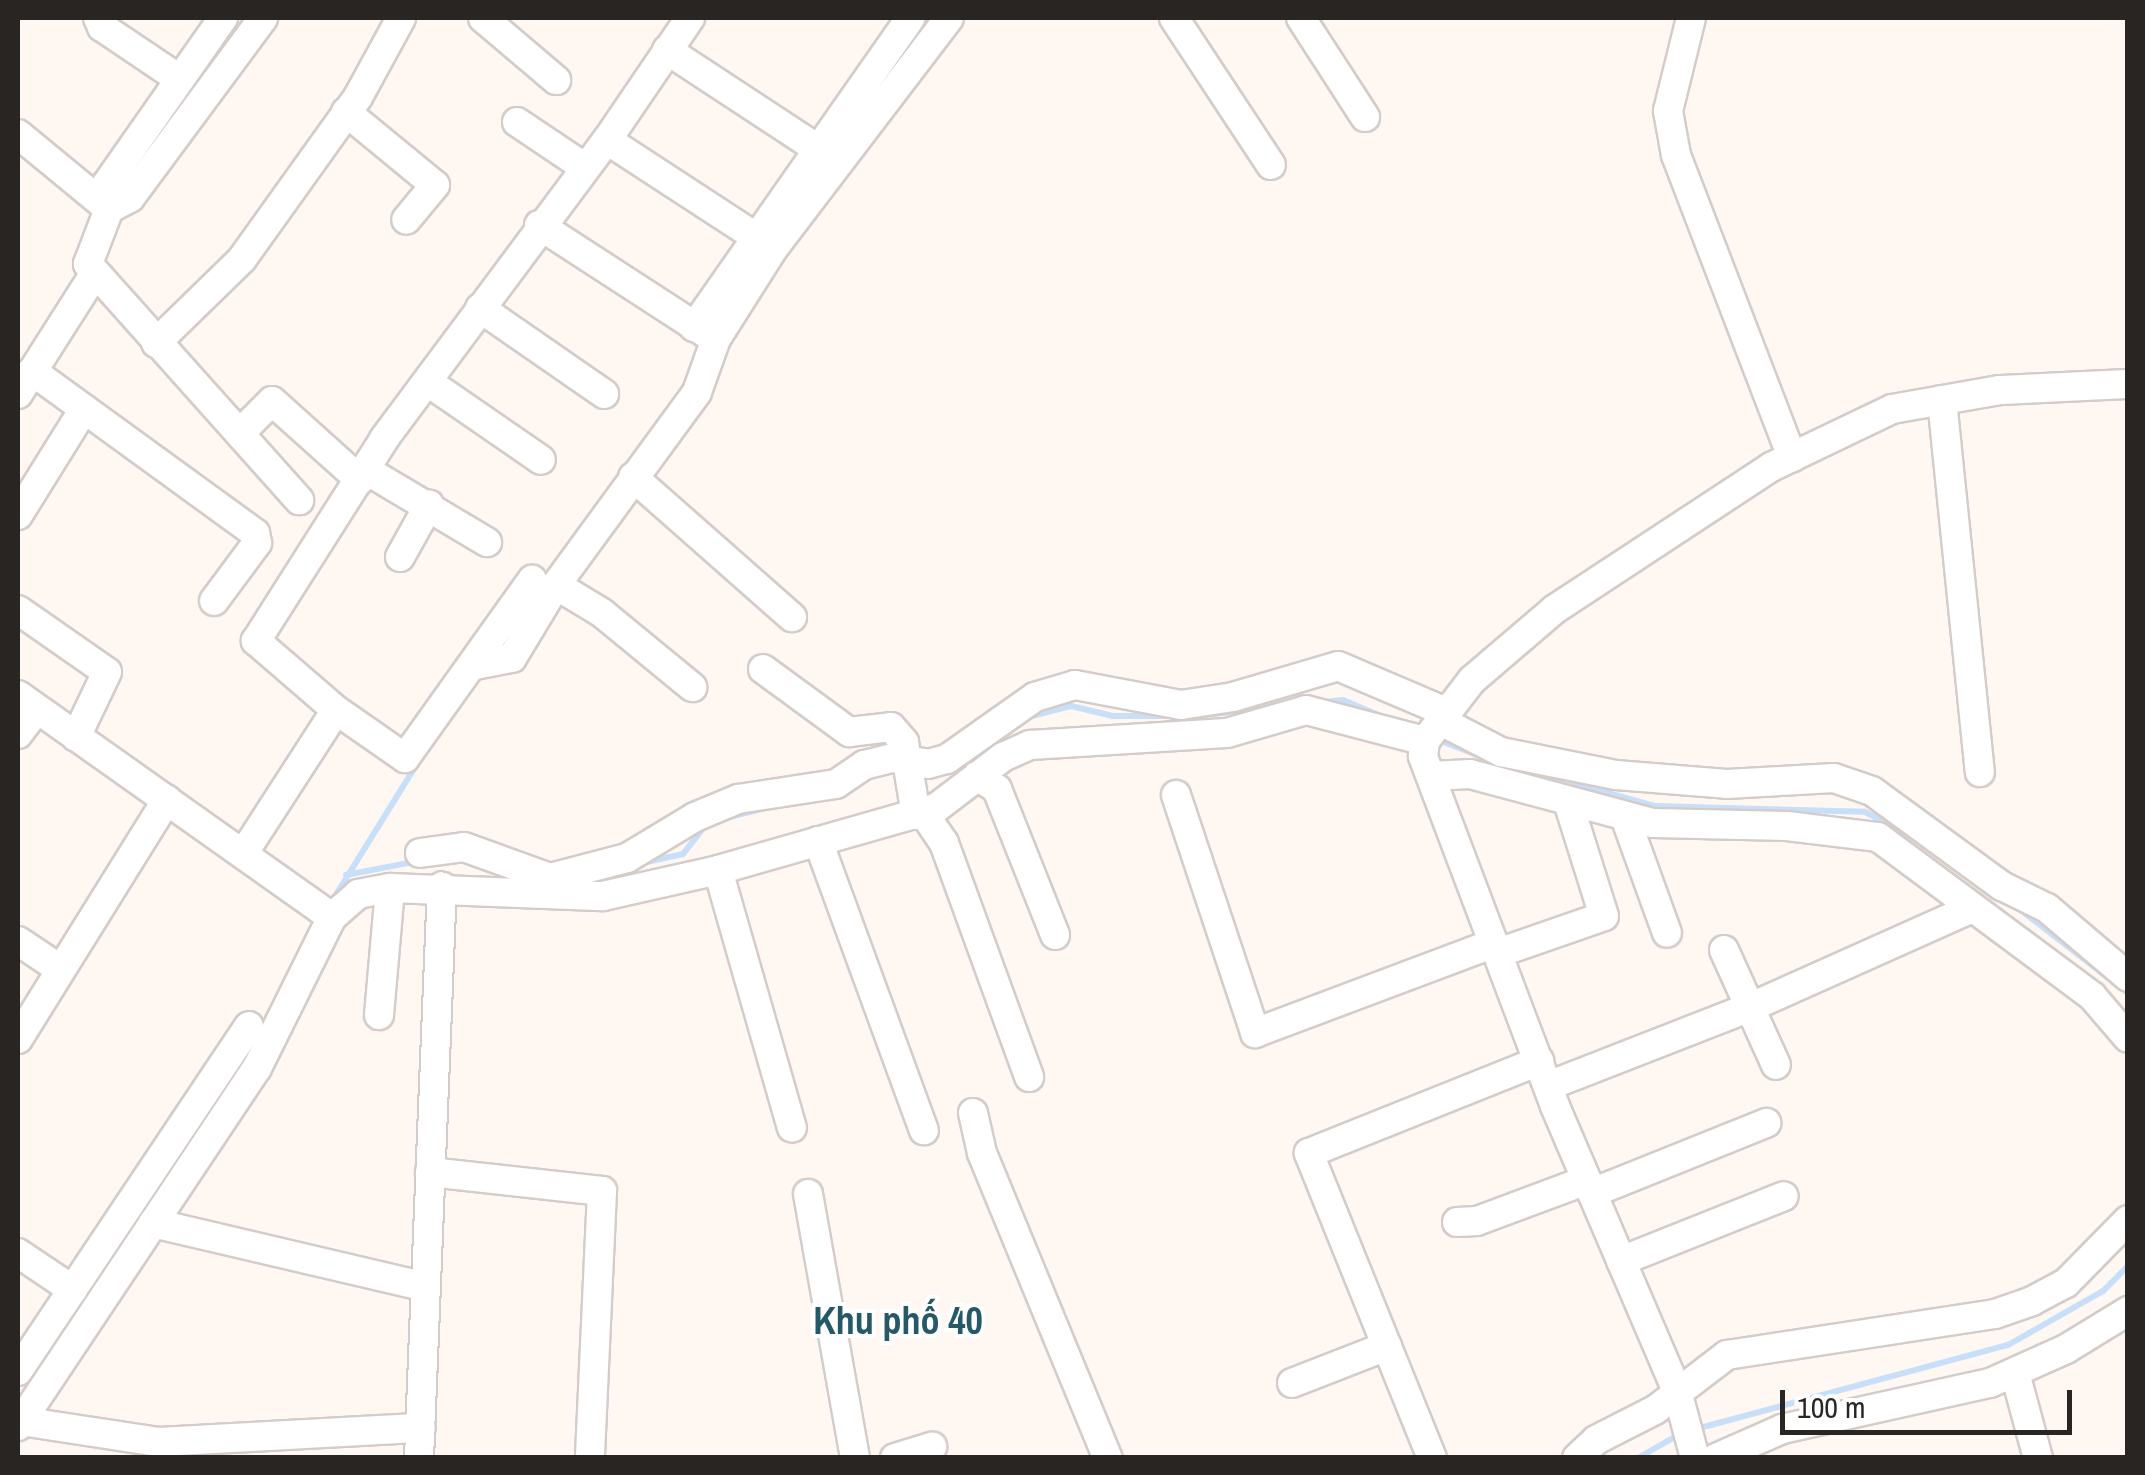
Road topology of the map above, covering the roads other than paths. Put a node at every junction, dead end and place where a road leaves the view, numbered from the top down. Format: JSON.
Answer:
{"nodes":[{"id":1,"x":98,"y":18,"type":"edge"},
{"id":2,"x":223,"y":18,"type":"edge"},
{"id":3,"x":263,"y":18,"type":"edge"},
{"id":4,"x":402,"y":18,"type":"edge"},
{"id":5,"x":483,"y":18,"type":"edge"},
{"id":6,"x":690,"y":18,"type":"edge"},
{"id":7,"x":910,"y":18,"type":"edge"},
{"id":8,"x":948,"y":18,"type":"edge"},
{"id":9,"x":1174,"y":18,"type":"edge"},
{"id":10,"x":1301,"y":18,"type":"edge"},
{"id":11,"x":1691,"y":18,"type":"edge"},
{"id":12,"x":667,"y":50,"type":"junction"},
{"id":13,"x":178,"y":78,"type":"junction"},
{"id":14,"x":556,"y":80,"type":"dead end"},
{"id":15,"x":346,"y":112,"type":"junction"},
{"id":16,"x":1365,"y":117,"type":"dead end"},
{"id":17,"x":517,"y":122,"type":"dead end"},
{"id":18,"x":18,"y":134,"type":"edge"},
{"id":19,"x":607,"y":140,"type":"junction"},
{"id":20,"x":828,"y":156,"type":"junction"},
{"id":21,"x":1272,"y":165,"type":"dead end"},
{"id":22,"x":584,"y":167,"type":"junction"},
{"id":23,"x":110,"y":209,"type":"junction"},
{"id":24,"x":406,"y":220,"type":"dead end"},
{"id":25,"x":539,"y":226,"type":"junction"},
{"id":26,"x":754,"y":236,"type":"junction"},
{"id":27,"x":94,"y":272,"type":"junction"},
{"id":28,"x":480,"y":308,"type":"junction"},
{"id":29,"x":706,"y":333,"type":"junction"},
{"id":30,"x":156,"y":343,"type":"junction"},
{"id":31,"x":428,"y":382,"type":"junction"},
{"id":32,"x":25,"y":383,"type":"edge"},
{"id":33,"x":2128,"y":384,"type":"edge"},
{"id":34,"x":604,"y":394,"type":"dead end"},
{"id":35,"x":1942,"y":400,"type":"junction"},
{"id":36,"x":84,"y":409,"type":"junction"},
{"id":37,"x":240,"y":433,"type":"junction"},
{"id":38,"x":1792,"y":457,"type":"junction"},
{"id":39,"x":541,"y":460,"type":"dead end"},
{"id":40,"x":363,"y":475,"type":"junction"},
{"id":41,"x":632,"y":477,"type":"junction"},
{"id":42,"x":299,"y":500,"type":"dead end"},
{"id":43,"x":429,"y":505,"type":"junction"},
{"id":44,"x":18,"y":515,"type":"edge"},
{"id":45,"x":487,"y":542,"type":"dead end"},
{"id":46,"x":400,"y":557,"type":"dead end"},
{"id":47,"x":544,"y":582,"type":"junction"},
{"id":48,"x":214,"y":601,"type":"dead end"},
{"id":49,"x":18,"y":610,"type":"edge"},
{"id":50,"x":792,"y":617,"type":"dead end"},
{"id":51,"x":763,"y":669,"type":"dead end"},
{"id":52,"x":692,"y":687,"type":"dead end"},
{"id":53,"x":27,"y":702,"type":"edge"},
{"id":54,"x":336,"y":710,"type":"junction"},
{"id":55,"x":1436,"y":725,"type":"junction"},
{"id":56,"x":18,"y":734,"type":"edge"},
{"id":57,"x":76,"y":737,"type":"junction"},
{"id":58,"x":907,"y":762,"type":"junction"},
{"id":59,"x":1980,"y":772,"type":"dead end"},
{"id":60,"x":977,"y":776,"type":"junction"},
{"id":61,"x":1431,"y":776,"type":"junction"},
{"id":62,"x":1176,"y":795,"type":"dead end"},
{"id":63,"x":168,"y":800,"type":"junction"},
{"id":64,"x":1569,"y":805,"type":"junction"},
{"id":65,"x":917,"y":809,"type":"junction"},
{"id":66,"x":1625,"y":817,"type":"junction"},
{"id":67,"x":818,"y":841,"type":"junction"},
{"id":68,"x":420,"y":853,"type":"dead end"},
{"id":69,"x":242,"y":854,"type":"junction"},
{"id":70,"x":718,"y":870,"type":"junction"},
{"id":71,"x":442,"y":886,"type":"junction"},
{"id":72,"x":390,"y":888,"type":"junction"},
{"id":73,"x":1972,"y":908,"type":"junction"},
{"id":74,"x":325,"y":911,"type":"junction"},
{"id":75,"x":1667,"y":934,"type":"dead end"},
{"id":76,"x":1056,"y":935,"type":"dead end"},
{"id":77,"x":18,"y":940,"type":"edge"},
{"id":78,"x":1496,"y":948,"type":"junction"},
{"id":79,"x":1724,"y":950,"type":"dead end"},
{"id":80,"x":60,"y":968,"type":"junction"},
{"id":81,"x":2128,"y":978,"type":"edge"},
{"id":82,"x":1751,"y":1007,"type":"junction"},
{"id":83,"x":380,"y":1015,"type":"dead end"},
{"id":84,"x":248,"y":1026,"type":"dead end"},
{"id":85,"x":18,"y":1038,"type":"edge"},
{"id":86,"x":2128,"y":1038,"type":"edge"},
{"id":87,"x":1776,"y":1065,"type":"dead end"},
{"id":88,"x":1543,"y":1074,"type":"junction"},
{"id":89,"x":1028,"y":1077,"type":"dead end"},
{"id":90,"x":973,"y":1113,"type":"dead end"},
{"id":91,"x":1766,"y":1123,"type":"dead end"},
{"id":92,"x":792,"y":1128,"type":"dead end"},
{"id":93,"x":924,"y":1130,"type":"dead end"},
{"id":94,"x":430,"y":1172,"type":"junction"},
{"id":95,"x":1590,"y":1186,"type":"junction"},
{"id":96,"x":808,"y":1194,"type":"dead end"},
{"id":97,"x":1784,"y":1196,"type":"dead end"},
{"id":98,"x":2128,"y":1220,"type":"edge"},
{"id":99,"x":1457,"y":1222,"type":"dead end"},
{"id":100,"x":139,"y":1224,"type":"junction"},
{"id":101,"x":18,"y":1253,"type":"edge"},
{"id":102,"x":1621,"y":1260,"type":"junction"},
{"id":103,"x":426,"y":1287,"type":"junction"},
{"id":104,"x":73,"y":1290,"type":"junction"},
{"id":105,"x":2128,"y":1311,"type":"edge"},
{"id":106,"x":1388,"y":1346,"type":"junction"},
{"id":107,"x":18,"y":1370,"type":"edge"},
{"id":108,"x":2015,"y":1373,"type":"junction"},
{"id":109,"x":1292,"y":1383,"type":"dead end"},
{"id":110,"x":1679,"y":1396,"type":"junction"},
{"id":111,"x":19,"y":1423,"type":"edge"},
{"id":112,"x":421,"y":1428,"type":"junction"},
{"id":113,"x":932,"y":1447,"type":"dead end"},
{"id":114,"x":1734,"y":1453,"type":"edge"},
{"id":115,"x":1695,"y":1457,"type":"edge"},
{"id":116,"x":419,"y":1458,"type":"edge"},
{"id":117,"x":590,"y":1458,"type":"edge"},
{"id":118,"x":855,"y":1458,"type":"edge"},
{"id":119,"x":895,"y":1458,"type":"edge"},
{"id":120,"x":1108,"y":1458,"type":"edge"},
{"id":121,"x":1432,"y":1458,"type":"edge"},
{"id":122,"x":1576,"y":1458,"type":"edge"},
{"id":123,"x":2038,"y":1458,"type":"edge"}],
"edges":[{"from":1,"to":13,"type":"street"},
{"from":2,"to":13,"type":"street"},
{"from":3,"to":23,"type":"street"},
{"from":4,"to":15,"type":"street"},
{"from":5,"to":14,"type":"street"},
{"from":6,"to":12,"type":"street"},
{"from":7,"to":20,"type":"street"},
{"from":8,"to":20,"type":"street"},
{"from":9,"to":21,"type":"street"},
{"from":10,"to":16,"type":"street"},
{"from":11,"to":38,"type":"street"},
{"from":12,"to":19,"type":"street"},
{"from":12,"to":20,"type":"street"},
{"from":13,"to":23,"type":"street"},
{"from":15,"to":24,"type":"street"},
{"from":15,"to":30,"type":"street"},
{"from":17,"to":22,"type":"street"},
{"from":18,"to":23,"type":"street"},
{"from":19,"to":22,"type":"street"},
{"from":19,"to":26,"type":"street"},
{"from":20,"to":26,"type":"street"},
{"from":20,"to":29,"type":"street"},
{"from":22,"to":25,"type":"street"},
{"from":23,"to":27,"type":"street"},
{"from":25,"to":28,"type":"street"},
{"from":25,"to":29,"type":"street"},
{"from":26,"to":29,"type":"street"},
{"from":27,"to":30,"type":"street"},
{"from":27,"to":32,"type":"street"},
{"from":28,"to":31,"type":"street"},
{"from":28,"to":34,"type":"street"},
{"from":29,"to":41,"type":"street"},
{"from":30,"to":37,"type":"street"},
{"from":31,"to":39,"type":"street"},
{"from":31,"to":40,"type":"street"},
{"from":32,"to":36,"type":"street"},
{"from":33,"to":35,"type":"street"},
{"from":35,"to":38,"type":"street"},
{"from":35,"to":59,"type":"street"},
{"from":36,"to":44,"type":"street"},
{"from":36,"to":48,"type":"street"},
{"from":37,"to":40,"type":"street"},
{"from":37,"to":42,"type":"street"},
{"from":38,"to":55,"type":"street"},
{"from":40,"to":43,"type":"street"},
{"from":40,"to":54,"type":"street"},
{"from":41,"to":47,"type":"street"},
{"from":41,"to":50,"type":"street"},
{"from":43,"to":45,"type":"street"},
{"from":43,"to":46,"type":"street"},
{"from":47,"to":52,"type":"street"},
{"from":47,"to":54,"type":"street"},
{"from":49,"to":57,"type":"street"},
{"from":51,"to":58,"type":"street"},
{"from":53,"to":56,"type":"street"},
{"from":53,"to":57,"type":"street"},
{"from":54,"to":69,"type":"street"},
{"from":55,"to":58,"type":"street"},
{"from":55,"to":60,"type":"street"},
{"from":55,"to":61,"type":"street"},
{"from":55,"to":81,"type":"street"},
{"from":57,"to":63,"type":"street"},
{"from":58,"to":65,"type":"street"},
{"from":58,"to":68,"type":"street"},
{"from":60,"to":65,"type":"street"},
{"from":60,"to":76,"type":"street"},
{"from":61,"to":64,"type":"street"},
{"from":61,"to":78,"type":"street"},
{"from":62,"to":78,"type":"street"},
{"from":63,"to":69,"type":"street"},
{"from":63,"to":80,"type":"street"},
{"from":64,"to":66,"type":"street"},
{"from":64,"to":78,"type":"street"},
{"from":65,"to":67,"type":"street"},
{"from":65,"to":89,"type":"street"},
{"from":66,"to":73,"type":"street"},
{"from":66,"to":75,"type":"street"},
{"from":67,"to":70,"type":"street"},
{"from":67,"to":93,"type":"street"},
{"from":69,"to":74,"type":"street"},
{"from":70,"to":71,"type":"street"},
{"from":70,"to":92,"type":"street"},
{"from":71,"to":72,"type":"street"},
{"from":71,"to":94,"type":"street"},
{"from":72,"to":74,"type":"street"},
{"from":72,"to":83,"type":"street"},
{"from":73,"to":82,"type":"street"},
{"from":73,"to":86,"type":"street"},
{"from":74,"to":100,"type":"street"},
{"from":77,"to":80,"type":"street"},
{"from":78,"to":88,"type":"street"},
{"from":79,"to":82,"type":"street"},
{"from":80,"to":85,"type":"street"},
{"from":82,"to":87,"type":"street"},
{"from":82,"to":88,"type":"street"},
{"from":84,"to":100,"type":"street"},
{"from":88,"to":95,"type":"street"},
{"from":88,"to":106,"type":"street"},
{"from":90,"to":120,"type":"street"},
{"from":91,"to":95,"type":"street"},
{"from":94,"to":103,"type":"street"},
{"from":94,"to":117,"type":"street"},
{"from":95,"to":99,"type":"street"},
{"from":95,"to":102,"type":"street"},
{"from":96,"to":118,"type":"street"},
{"from":97,"to":102,"type":"street"},
{"from":98,"to":110,"type":"street"},
{"from":100,"to":103,"type":"street"},
{"from":100,"to":104,"type":"street"},
{"from":100,"to":111,"type":"street"},
{"from":101,"to":104,"type":"street"},
{"from":102,"to":110,"type":"street"},
{"from":103,"to":112,"type":"street"},
{"from":104,"to":107,"type":"street"},
{"from":105,"to":108,"type":"street"},
{"from":106,"to":109,"type":"street"},
{"from":106,"to":121,"type":"street"},
{"from":108,"to":114,"type":"street"},
{"from":108,"to":123,"type":"street"},
{"from":110,"to":115,"type":"street"},
{"from":110,"to":122,"type":"street"},
{"from":111,"to":112,"type":"street"},
{"from":112,"to":116,"type":"street"},
{"from":113,"to":119,"type":"street"}]}
